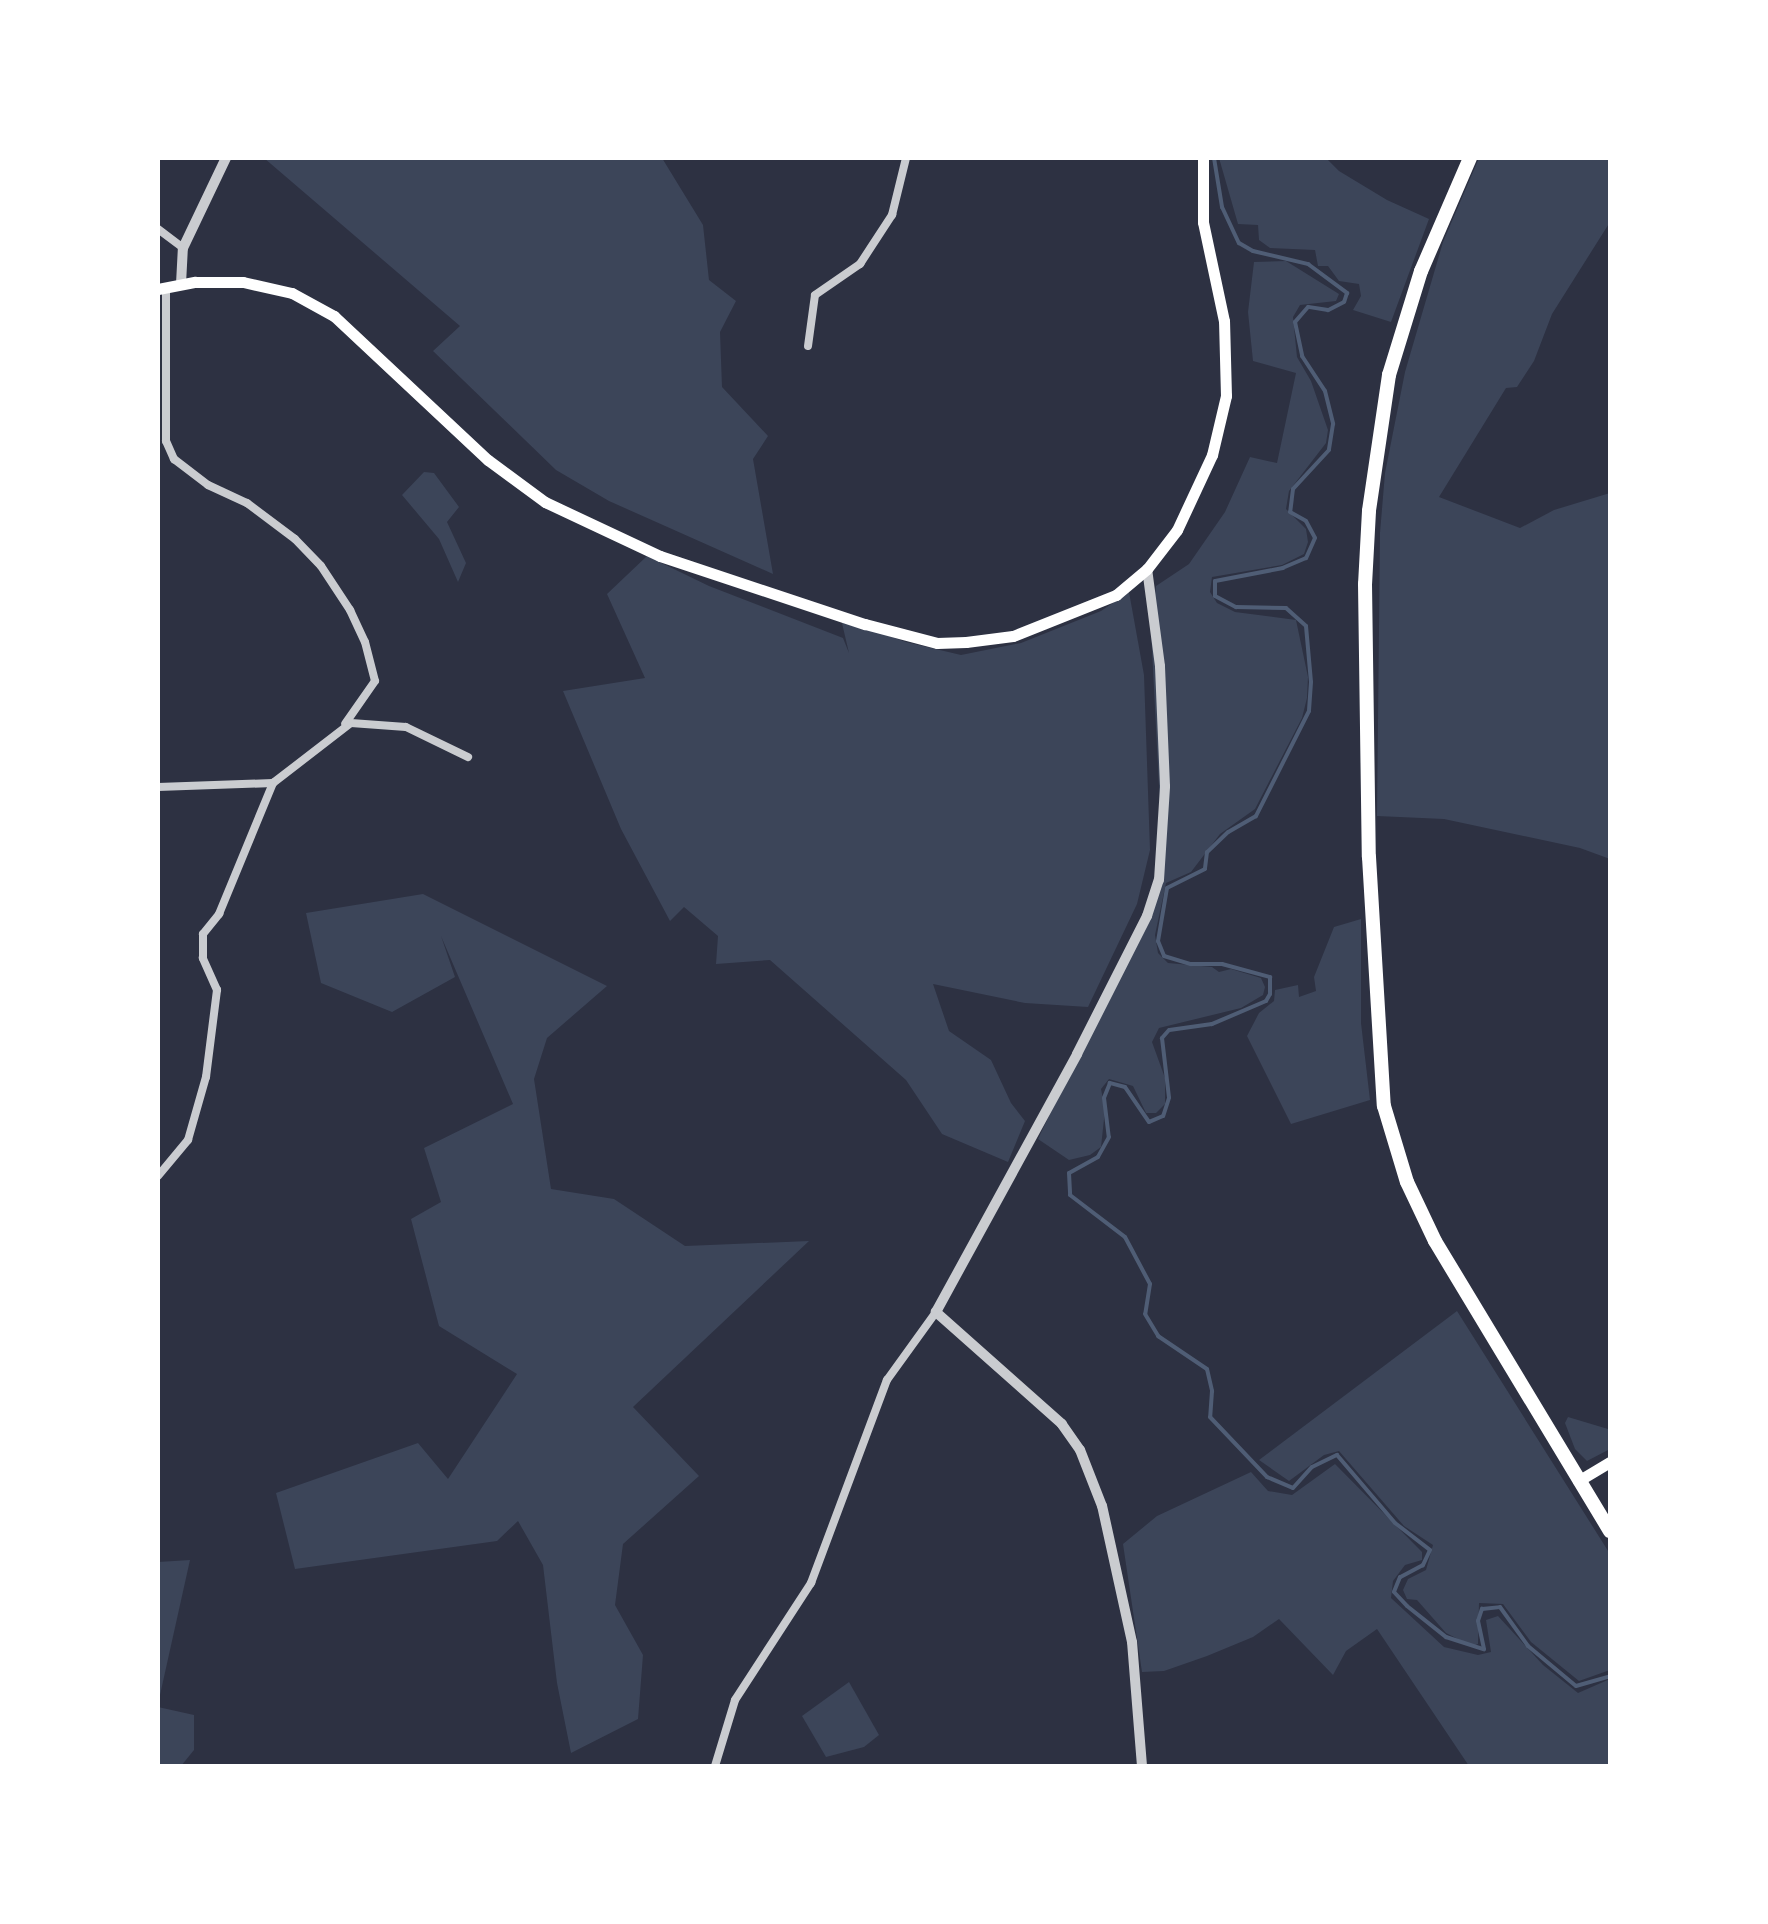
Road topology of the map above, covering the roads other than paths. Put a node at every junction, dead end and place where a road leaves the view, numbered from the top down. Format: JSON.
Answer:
{"nodes":[{"id":1,"x":226,"y":158,"type":"edge"},
{"id":2,"x":906,"y":158,"type":"edge"},
{"id":3,"x":1203,"y":158,"type":"edge"},
{"id":4,"x":1470,"y":158,"type":"edge"},
{"id":5,"x":158,"y":229,"type":"edge"},
{"id":6,"x":183,"y":248,"type":"junction"},
{"id":7,"x":188,"y":283,"type":"junction"},
{"id":8,"x":162,"y":288,"type":"edge"},
{"id":9,"x":808,"y":346,"type":"dead end"},
{"id":10,"x":1147,"y":569,"type":"junction"},
{"id":11,"x":345,"y":724,"type":"junction"},
{"id":12,"x":468,"y":757,"type":"dead end"},
{"id":13,"x":273,"y":783,"type":"junction"},
{"id":14,"x":158,"y":787,"type":"edge"},
{"id":15,"x":158,"y":1176,"type":"edge"},
{"id":16,"x":936,"y":1312,"type":"junction"},
{"id":17,"x":1610,"y":1462,"type":"edge"},
{"id":18,"x":1578,"y":1481,"type":"junction"},
{"id":19,"x":1610,"y":1530,"type":"edge"},
{"id":20,"x":715,"y":1766,"type":"edge"},
{"id":21,"x":1142,"y":1766,"type":"edge"}],
"edges":[{"from":1,"to":6,"type":"street"},
{"from":2,"to":9,"type":"street"},
{"from":3,"to":10,"type":"main road"},
{"from":4,"to":18,"type":"highway"},
{"from":5,"to":6,"type":"street"},
{"from":6,"to":7,"type":"street"},
{"from":7,"to":8,"type":"main road"},
{"from":7,"to":10,"type":"main road"},
{"from":8,"to":11,"type":"street"},
{"from":10,"to":16,"type":"street"},
{"from":11,"to":12,"type":"street"},
{"from":11,"to":13,"type":"street"},
{"from":13,"to":14,"type":"street"},
{"from":13,"to":15,"type":"street"},
{"from":16,"to":20,"type":"street"},
{"from":16,"to":21,"type":"street"},
{"from":17,"to":18,"type":"main road"},
{"from":18,"to":19,"type":"highway"}]}
